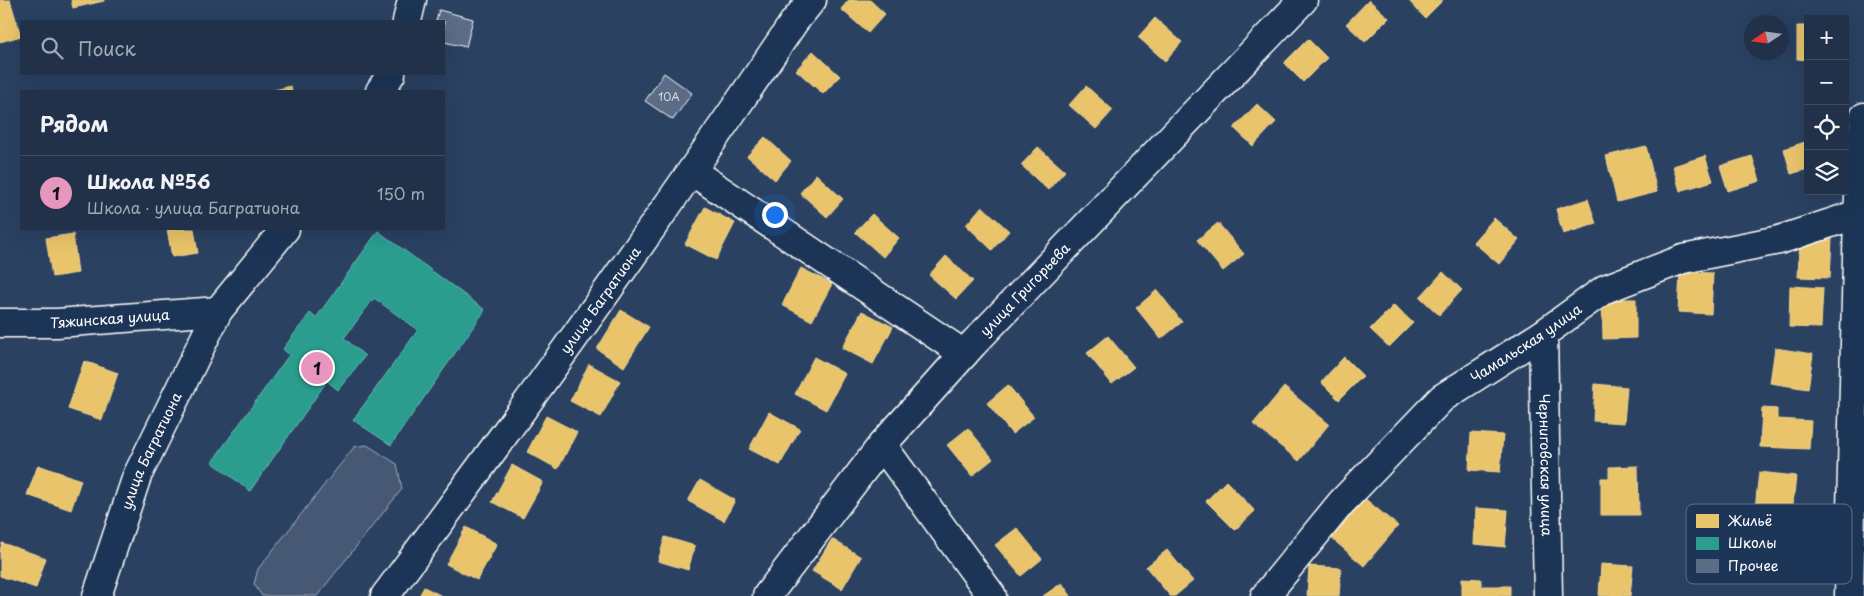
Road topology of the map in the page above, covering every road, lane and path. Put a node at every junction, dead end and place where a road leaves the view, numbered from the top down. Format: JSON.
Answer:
{"nodes":[{"id":1,"x":412,"y":0,"type":"edge"},
{"id":2,"x":812,"y":0,"type":"edge"},
{"id":3,"x":1303,"y":0,"type":"edge"},
{"id":4,"x":407,"y":20,"type":"edge"},
{"id":5,"x":390,"y":75,"type":"edge"},
{"id":6,"x":381,"y":90,"type":"edge"},
{"id":7,"x":1864,"y":117,"type":"edge"},
{"id":8,"x":693,"y":172,"type":"junction"},
{"id":9,"x":1861,"y":212,"type":"edge"},
{"id":10,"x":284,"y":230,"type":"edge"},
{"id":11,"x":218,"y":311,"type":"junction"},
{"id":12,"x":0,"y":323,"type":"edge"},
{"id":13,"x":1543,"y":334,"type":"junction"},
{"id":14,"x":964,"y":354,"type":"junction"},
{"id":15,"x":882,"y":445,"type":"junction"},
{"id":16,"x":1852,"y":504,"type":"edge"},
{"id":17,"x":97,"y":596,"type":"edge"},
{"id":18,"x":385,"y":596,"type":"edge"},
{"id":19,"x":767,"y":596,"type":"edge"},
{"id":20,"x":992,"y":596,"type":"edge"},
{"id":21,"x":1265,"y":596,"type":"edge"},
{"id":22,"x":1548,"y":596,"type":"edge"}],
"edges":[{"from":1,"to":4,"type":"street"},
{"from":2,"to":8,"type":"street","name":"улица Багратиона"},
{"from":3,"to":14,"type":"street","name":"улица Григорьева"},
{"from":5,"to":6,"type":"street"},
{"from":7,"to":9,"type":"street"},
{"from":8,"to":14,"type":"street"},
{"from":8,"to":18,"type":"street","name":"улица Багратиона"},
{"from":9,"to":13,"type":"street","name":"Чамальская улица"},
{"from":9,"to":16,"type":"street"},
{"from":10,"to":11,"type":"street","name":"улица Багратиона"},
{"from":11,"to":12,"type":"street","name":"Тяжинская улица"},
{"from":11,"to":17,"type":"street","name":"улица Багратиона"},
{"from":13,"to":21,"type":"street","name":"Чамальская улица"},
{"from":13,"to":22,"type":"street","name":"Черниговская улица"},
{"from":14,"to":15,"type":"street","name":"улица Григорьева"},
{"from":15,"to":19,"type":"street","name":"улица Григорьева"},
{"from":15,"to":20,"type":"street"}]}
